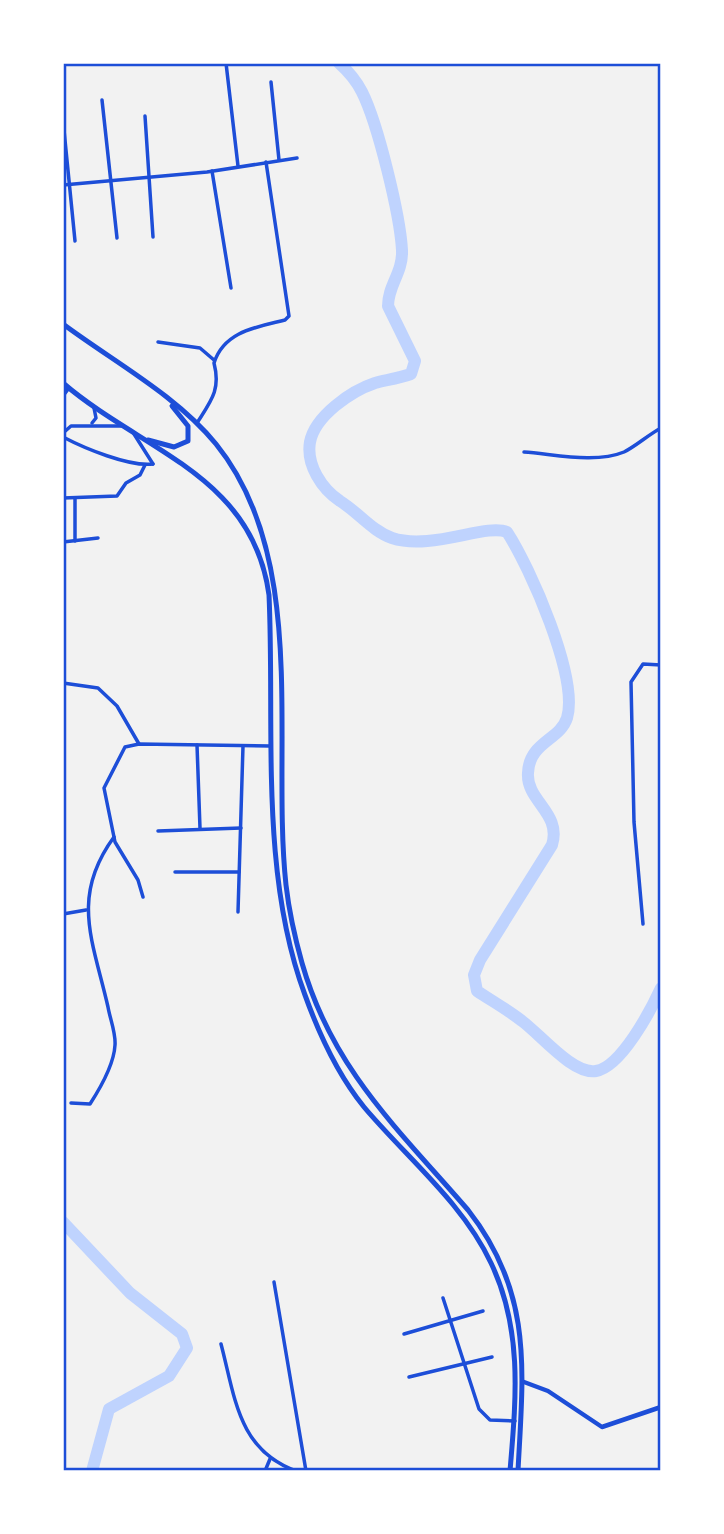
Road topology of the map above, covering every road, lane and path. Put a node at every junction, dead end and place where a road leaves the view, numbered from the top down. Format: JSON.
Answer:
{"nodes":[{"id":1,"x":226,"y":63,"type":"edge"},
{"id":2,"x":271,"y":82,"type":"dead end"},
{"id":3,"x":102,"y":100,"type":"dead end"},
{"id":4,"x":145,"y":116,"type":"dead end"},
{"id":5,"x":63,"y":120,"type":"edge"},
{"id":6,"x":297,"y":158,"type":"dead end"},
{"id":7,"x":279,"y":160,"type":"junction"},
{"id":8,"x":267,"y":162,"type":"junction"},
{"id":9,"x":238,"y":166,"type":"junction"},
{"id":10,"x":212,"y":171,"type":"junction"},
{"id":11,"x":149,"y":177,"type":"junction"},
{"id":12,"x":110,"y":180,"type":"junction"},
{"id":13,"x":65,"y":185,"type":"edge"},
{"id":14,"x":153,"y":237,"type":"dead end"},
{"id":15,"x":117,"y":238,"type":"dead end"},
{"id":16,"x":75,"y":241,"type":"dead end"},
{"id":17,"x":231,"y":288,"type":"dead end"},
{"id":18,"x":63,"y":325,"type":"edge"},
{"id":19,"x":158,"y":342,"type":"dead end"},
{"id":20,"x":214,"y":360,"type":"junction"},
{"id":21,"x":63,"y":383,"type":"edge"},
{"id":22,"x":69,"y":388,"type":"junction"},
{"id":23,"x":63,"y":396,"type":"edge"},
{"id":24,"x":167,"y":399,"type":"junction"},
{"id":25,"x":93,"y":406,"type":"junction"},
{"id":26,"x":196,"y":423,"type":"junction"},
{"id":27,"x":90,"y":424,"type":"junction"},
{"id":28,"x":122,"y":426,"type":"junction"},
{"id":29,"x":661,"y":428,"type":"edge"},
{"id":30,"x":134,"y":434,"type":"junction"},
{"id":31,"x":63,"y":435,"type":"edge"},
{"id":32,"x":141,"y":438,"type":"junction"},
{"id":33,"x":524,"y":452,"type":"dead end"},
{"id":34,"x":145,"y":465,"type":"junction"},
{"id":35,"x":63,"y":498,"type":"edge"},
{"id":36,"x":75,"y":498,"type":"junction"},
{"id":37,"x":98,"y":538,"type":"dead end"},
{"id":38,"x":75,"y":541,"type":"junction"},
{"id":39,"x":63,"y":542,"type":"edge"},
{"id":40,"x":661,"y":665,"type":"edge"},
{"id":41,"x":63,"y":683,"type":"edge"},
{"id":42,"x":139,"y":744,"type":"junction"},
{"id":43,"x":197,"y":745,"type":"junction"},
{"id":44,"x":243,"y":746,"type":"junction"},
{"id":45,"x":272,"y":747,"type":"junction"},
{"id":46,"x":200,"y":828,"type":"junction"},
{"id":47,"x":241,"y":828,"type":"junction"},
{"id":48,"x":158,"y":831,"type":"dead end"},
{"id":49,"x":114,"y":837,"type":"junction"},
{"id":50,"x":175,"y":872,"type":"dead end"},
{"id":51,"x":239,"y":872,"type":"junction"},
{"id":52,"x":144,"y":897,"type":"dead end"},
{"id":53,"x":86,"y":910,"type":"junction"},
{"id":54,"x":238,"y":912,"type":"dead end"},
{"id":55,"x":63,"y":914,"type":"edge"},
{"id":56,"x":643,"y":924,"type":"dead end"},
{"id":57,"x":71,"y":1103,"type":"dead end"},
{"id":58,"x":274,"y":1282,"type":"dead end"},
{"id":59,"x":443,"y":1298,"type":"dead end"},
{"id":60,"x":483,"y":1311,"type":"dead end"},
{"id":61,"x":450,"y":1320,"type":"junction"},
{"id":62,"x":404,"y":1334,"type":"dead end"},
{"id":63,"x":221,"y":1344,"type":"dead end"},
{"id":64,"x":492,"y":1357,"type":"dead end"},
{"id":65,"x":464,"y":1364,"type":"junction"},
{"id":66,"x":409,"y":1377,"type":"dead end"},
{"id":67,"x":524,"y":1382,"type":"junction"},
{"id":68,"x":661,"y":1407,"type":"edge"},
{"id":69,"x":515,"y":1420,"type":"junction"},
{"id":70,"x":271,"y":1459,"type":"junction"},
{"id":71,"x":265,"y":1471,"type":"edge"},
{"id":72,"x":296,"y":1471,"type":"edge"},
{"id":73,"x":306,"y":1471,"type":"edge"},
{"id":74,"x":510,"y":1471,"type":"edge"},
{"id":75,"x":518,"y":1471,"type":"edge"}],
"edges":[{"from":1,"to":9,"type":"street"},
{"from":2,"to":7,"type":"street"},
{"from":3,"to":12,"type":"street"},
{"from":4,"to":11,"type":"street"},
{"from":5,"to":13,"type":"street"},
{"from":6,"to":7,"type":"street"},
{"from":7,"to":8,"type":"street"},
{"from":8,"to":9,"type":"street"},
{"from":8,"to":20,"type":"street"},
{"from":9,"to":10,"type":"street"},
{"from":10,"to":11,"type":"street"},
{"from":10,"to":17,"type":"street"},
{"from":11,"to":12,"type":"street"},
{"from":11,"to":14,"type":"street"},
{"from":12,"to":13,"type":"street"},
{"from":12,"to":15,"type":"street"},
{"from":13,"to":16,"type":"street"},
{"from":18,"to":24,"type":"main road"},
{"from":19,"to":20,"type":"street"},
{"from":20,"to":26,"type":"street"},
{"from":21,"to":22,"type":"main road"},
{"from":22,"to":23,"type":"street"},
{"from":22,"to":25,"type":"main road"},
{"from":24,"to":26,"type":"main road"},
{"from":24,"to":32,"type":"main road"},
{"from":25,"to":27,"type":"street"},
{"from":25,"to":28,"type":"main road"},
{"from":26,"to":67,"type":"main road"},
{"from":27,"to":28,"type":"street"},
{"from":27,"to":31,"type":"street"},
{"from":28,"to":30,"type":"main road"},
{"from":29,"to":33,"type":"street"},
{"from":30,"to":32,"type":"main road"},
{"from":30,"to":34,"type":"street"},
{"from":31,"to":34,"type":"street"},
{"from":32,"to":45,"type":"main road"},
{"from":34,"to":36,"type":"street"},
{"from":35,"to":36,"type":"street"},
{"from":36,"to":38,"type":"street"},
{"from":37,"to":38,"type":"street"},
{"from":38,"to":39,"type":"street"},
{"from":40,"to":56,"type":"street"},
{"from":41,"to":42,"type":"street"},
{"from":42,"to":43,"type":"street"},
{"from":42,"to":49,"type":"street"},
{"from":43,"to":44,"type":"street"},
{"from":43,"to":46,"type":"street"},
{"from":44,"to":45,"type":"street"},
{"from":44,"to":47,"type":"street"},
{"from":45,"to":69,"type":"main road"},
{"from":46,"to":47,"type":"street"},
{"from":46,"to":48,"type":"street"},
{"from":47,"to":51,"type":"street"},
{"from":49,"to":52,"type":"street"},
{"from":49,"to":53,"type":"street"},
{"from":50,"to":51,"type":"street"},
{"from":51,"to":54,"type":"street"},
{"from":53,"to":55,"type":"street"},
{"from":53,"to":57,"type":"street"},
{"from":58,"to":73,"type":"street"},
{"from":59,"to":61,"type":"street"},
{"from":60,"to":61,"type":"street"},
{"from":61,"to":62,"type":"street"},
{"from":61,"to":65,"type":"street"},
{"from":63,"to":70,"type":"street"},
{"from":64,"to":65,"type":"street"},
{"from":65,"to":66,"type":"street"},
{"from":65,"to":69,"type":"street"},
{"from":67,"to":68,"type":"street"},
{"from":67,"to":75,"type":"main road"},
{"from":69,"to":74,"type":"main road"},
{"from":70,"to":71,"type":"street"},
{"from":70,"to":72,"type":"street"}]}
